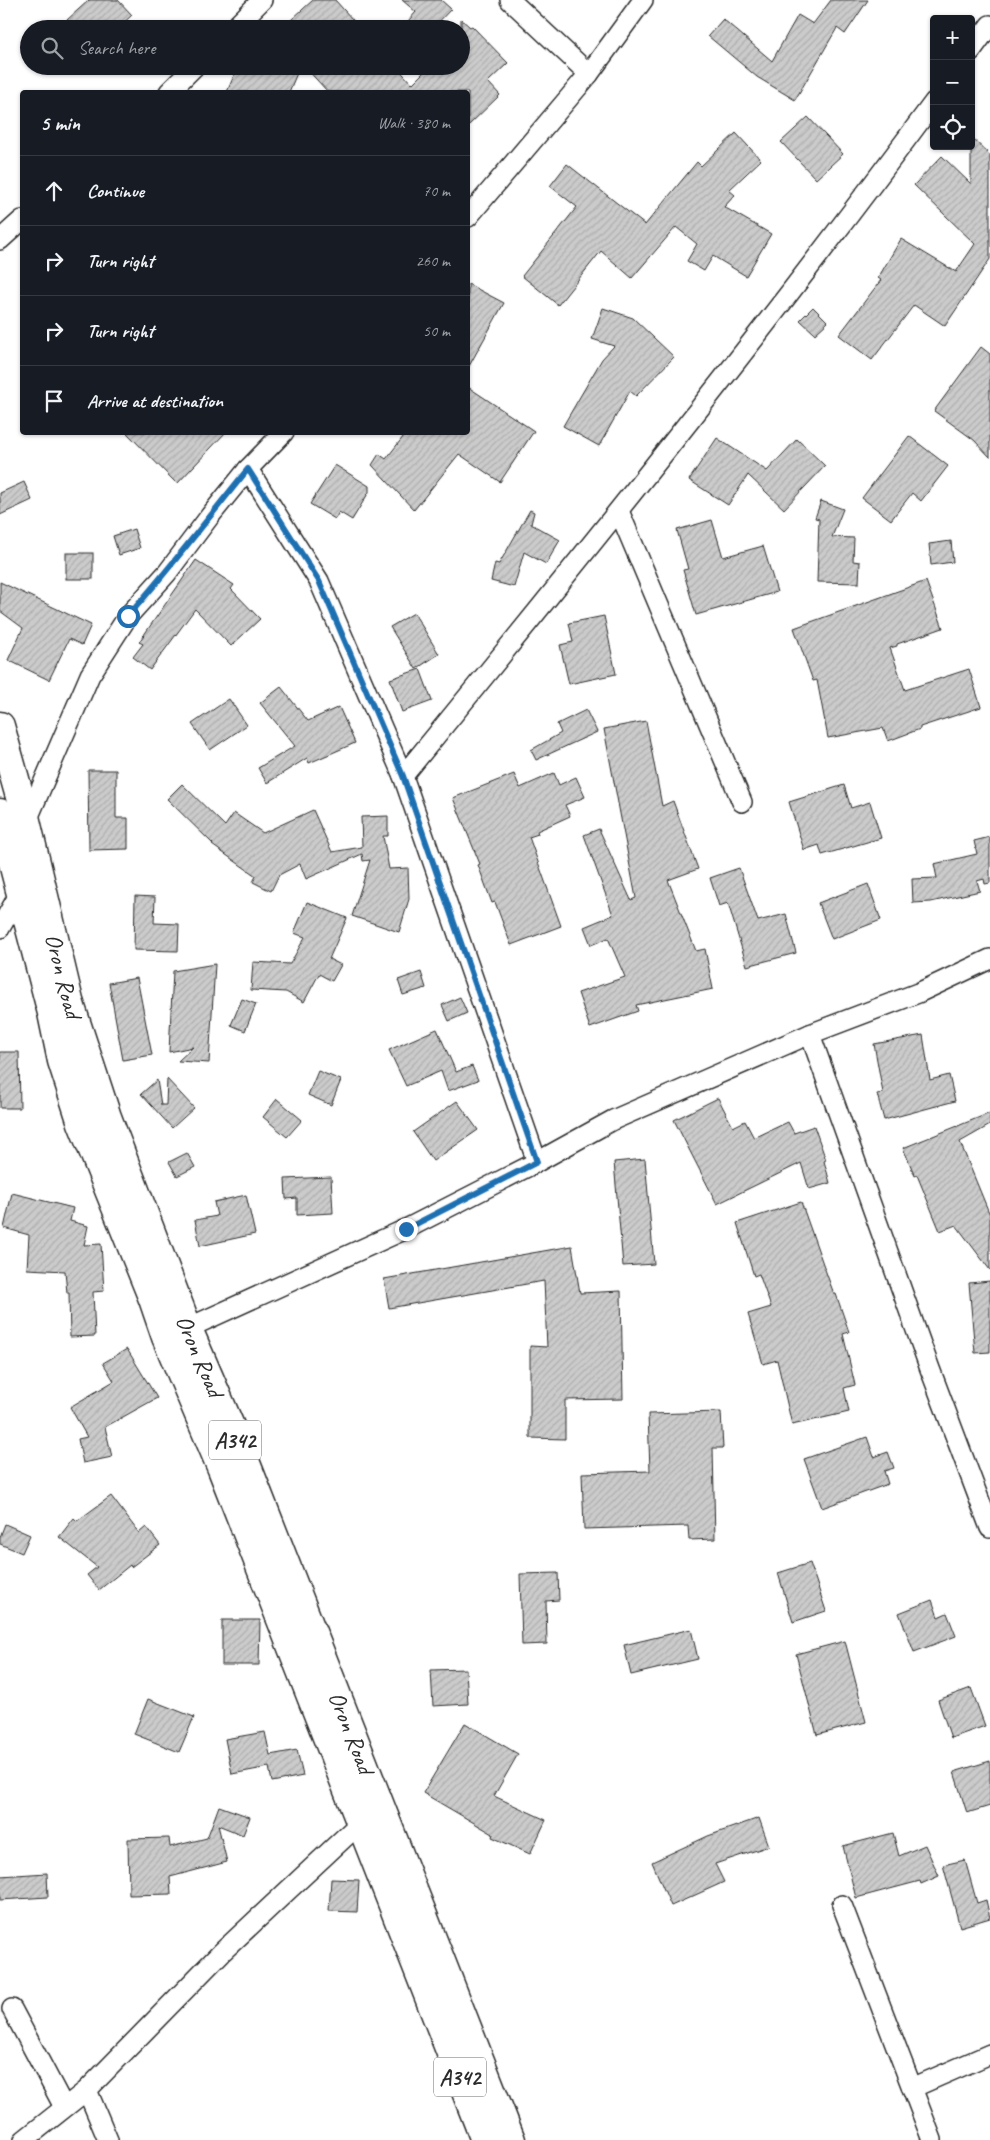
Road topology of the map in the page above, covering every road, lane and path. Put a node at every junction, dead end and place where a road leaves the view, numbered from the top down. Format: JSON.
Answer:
{"nodes":[{"id":1,"x":262,"y":0,"type":"edge"},
{"id":2,"x":510,"y":0,"type":"edge"},
{"id":3,"x":643,"y":0,"type":"edge"},
{"id":4,"x":242,"y":20,"type":"edge"},
{"id":5,"x":990,"y":26,"type":"edge"},
{"id":6,"x":975,"y":46,"type":"edge"},
{"id":7,"x":589,"y":74,"type":"junction"},
{"id":8,"x":186,"y":75,"type":"edge"},
{"id":9,"x":171,"y":90,"type":"edge"},
{"id":10,"x":932,"y":105,"type":"edge"},
{"id":11,"x":470,"y":215,"type":"edge"},
{"id":12,"x":20,"y":222,"type":"edge"},
{"id":13,"x":0,"y":240,"type":"edge"},
{"id":14,"x":281,"y":435,"type":"edge"},
{"id":15,"x":248,"y":469,"type":"junction"},
{"id":16,"x":619,"y":511,"type":"junction"},
{"id":17,"x":0,"y":726,"type":"edge"},
{"id":18,"x":403,"y":776,"type":"junction"},
{"id":19,"x":742,"y":802,"type":"dead end"},
{"id":20,"x":0,"y":813,"type":"edge"},
{"id":21,"x":26,"y":822,"type":"junction"},
{"id":22,"x":20,"y":893,"type":"junction"},
{"id":23,"x":0,"y":928,"type":"edge"},
{"id":24,"x":990,"y":960,"type":"edge"},
{"id":25,"x":810,"y":1034,"type":"junction"},
{"id":26,"x":537,"y":1162,"type":"junction"},
{"id":27,"x":177,"y":1333,"type":"junction"},
{"id":28,"x":990,"y":1528,"type":"edge"},
{"id":29,"x":372,"y":1819,"type":"junction"},
{"id":30,"x":842,"y":1905,"type":"dead end"},
{"id":31,"x":12,"y":2009,"type":"dead end"},
{"id":32,"x":990,"y":2054,"type":"edge"},
{"id":33,"x":912,"y":2088,"type":"junction"},
{"id":34,"x":87,"y":2090,"type":"junction"},
{"id":35,"x":64,"y":2107,"type":"junction"},
{"id":36,"x":24,"y":2140,"type":"edge"},
{"id":37,"x":108,"y":2140,"type":"edge"},
{"id":38,"x":485,"y":2140,"type":"edge"},
{"id":39,"x":512,"y":2140,"type":"edge"},
{"id":40,"x":932,"y":2140,"type":"edge"}],
"edges":[{"from":1,"to":4,"type":"street"},
{"from":2,"to":7,"type":"street"},
{"from":3,"to":7,"type":"street"},
{"from":5,"to":6,"type":"street"},
{"from":7,"to":11,"type":"street"},
{"from":8,"to":9,"type":"street"},
{"from":10,"to":16,"type":"street"},
{"from":12,"to":13,"type":"street"},
{"from":14,"to":15,"type":"street"},
{"from":15,"to":18,"type":"street"},
{"from":15,"to":21,"type":"street"},
{"from":16,"to":18,"type":"street"},
{"from":16,"to":19,"type":"street"},
{"from":17,"to":21,"type":"highway","name":"Oron Road","number":"A342"},
{"from":18,"to":26,"type":"street"},
{"from":20,"to":22,"type":"highway","name":"Oron Road","number":"A342"},
{"from":21,"to":27,"type":"highway","name":"Oron Road","number":"A342"},
{"from":22,"to":23,"type":"street"},
{"from":22,"to":27,"type":"highway","name":"Oron Road","number":"A342"},
{"from":24,"to":25,"type":"street"},
{"from":25,"to":26,"type":"street"},
{"from":25,"to":28,"type":"street"},
{"from":26,"to":27,"type":"street"},
{"from":27,"to":29,"type":"highway","name":"Oron Road","number":"A342"},
{"from":29,"to":34,"type":"street"},
{"from":29,"to":38,"type":"highway","name":"Oron Road","number":"A342"},
{"from":29,"to":39,"type":"highway","name":"Oron Road","number":"A342"},
{"from":30,"to":33,"type":"street"},
{"from":31,"to":35,"type":"street"},
{"from":32,"to":33,"type":"street"},
{"from":33,"to":40,"type":"street"},
{"from":34,"to":35,"type":"street"},
{"from":34,"to":37,"type":"street"},
{"from":35,"to":36,"type":"street"}]}
